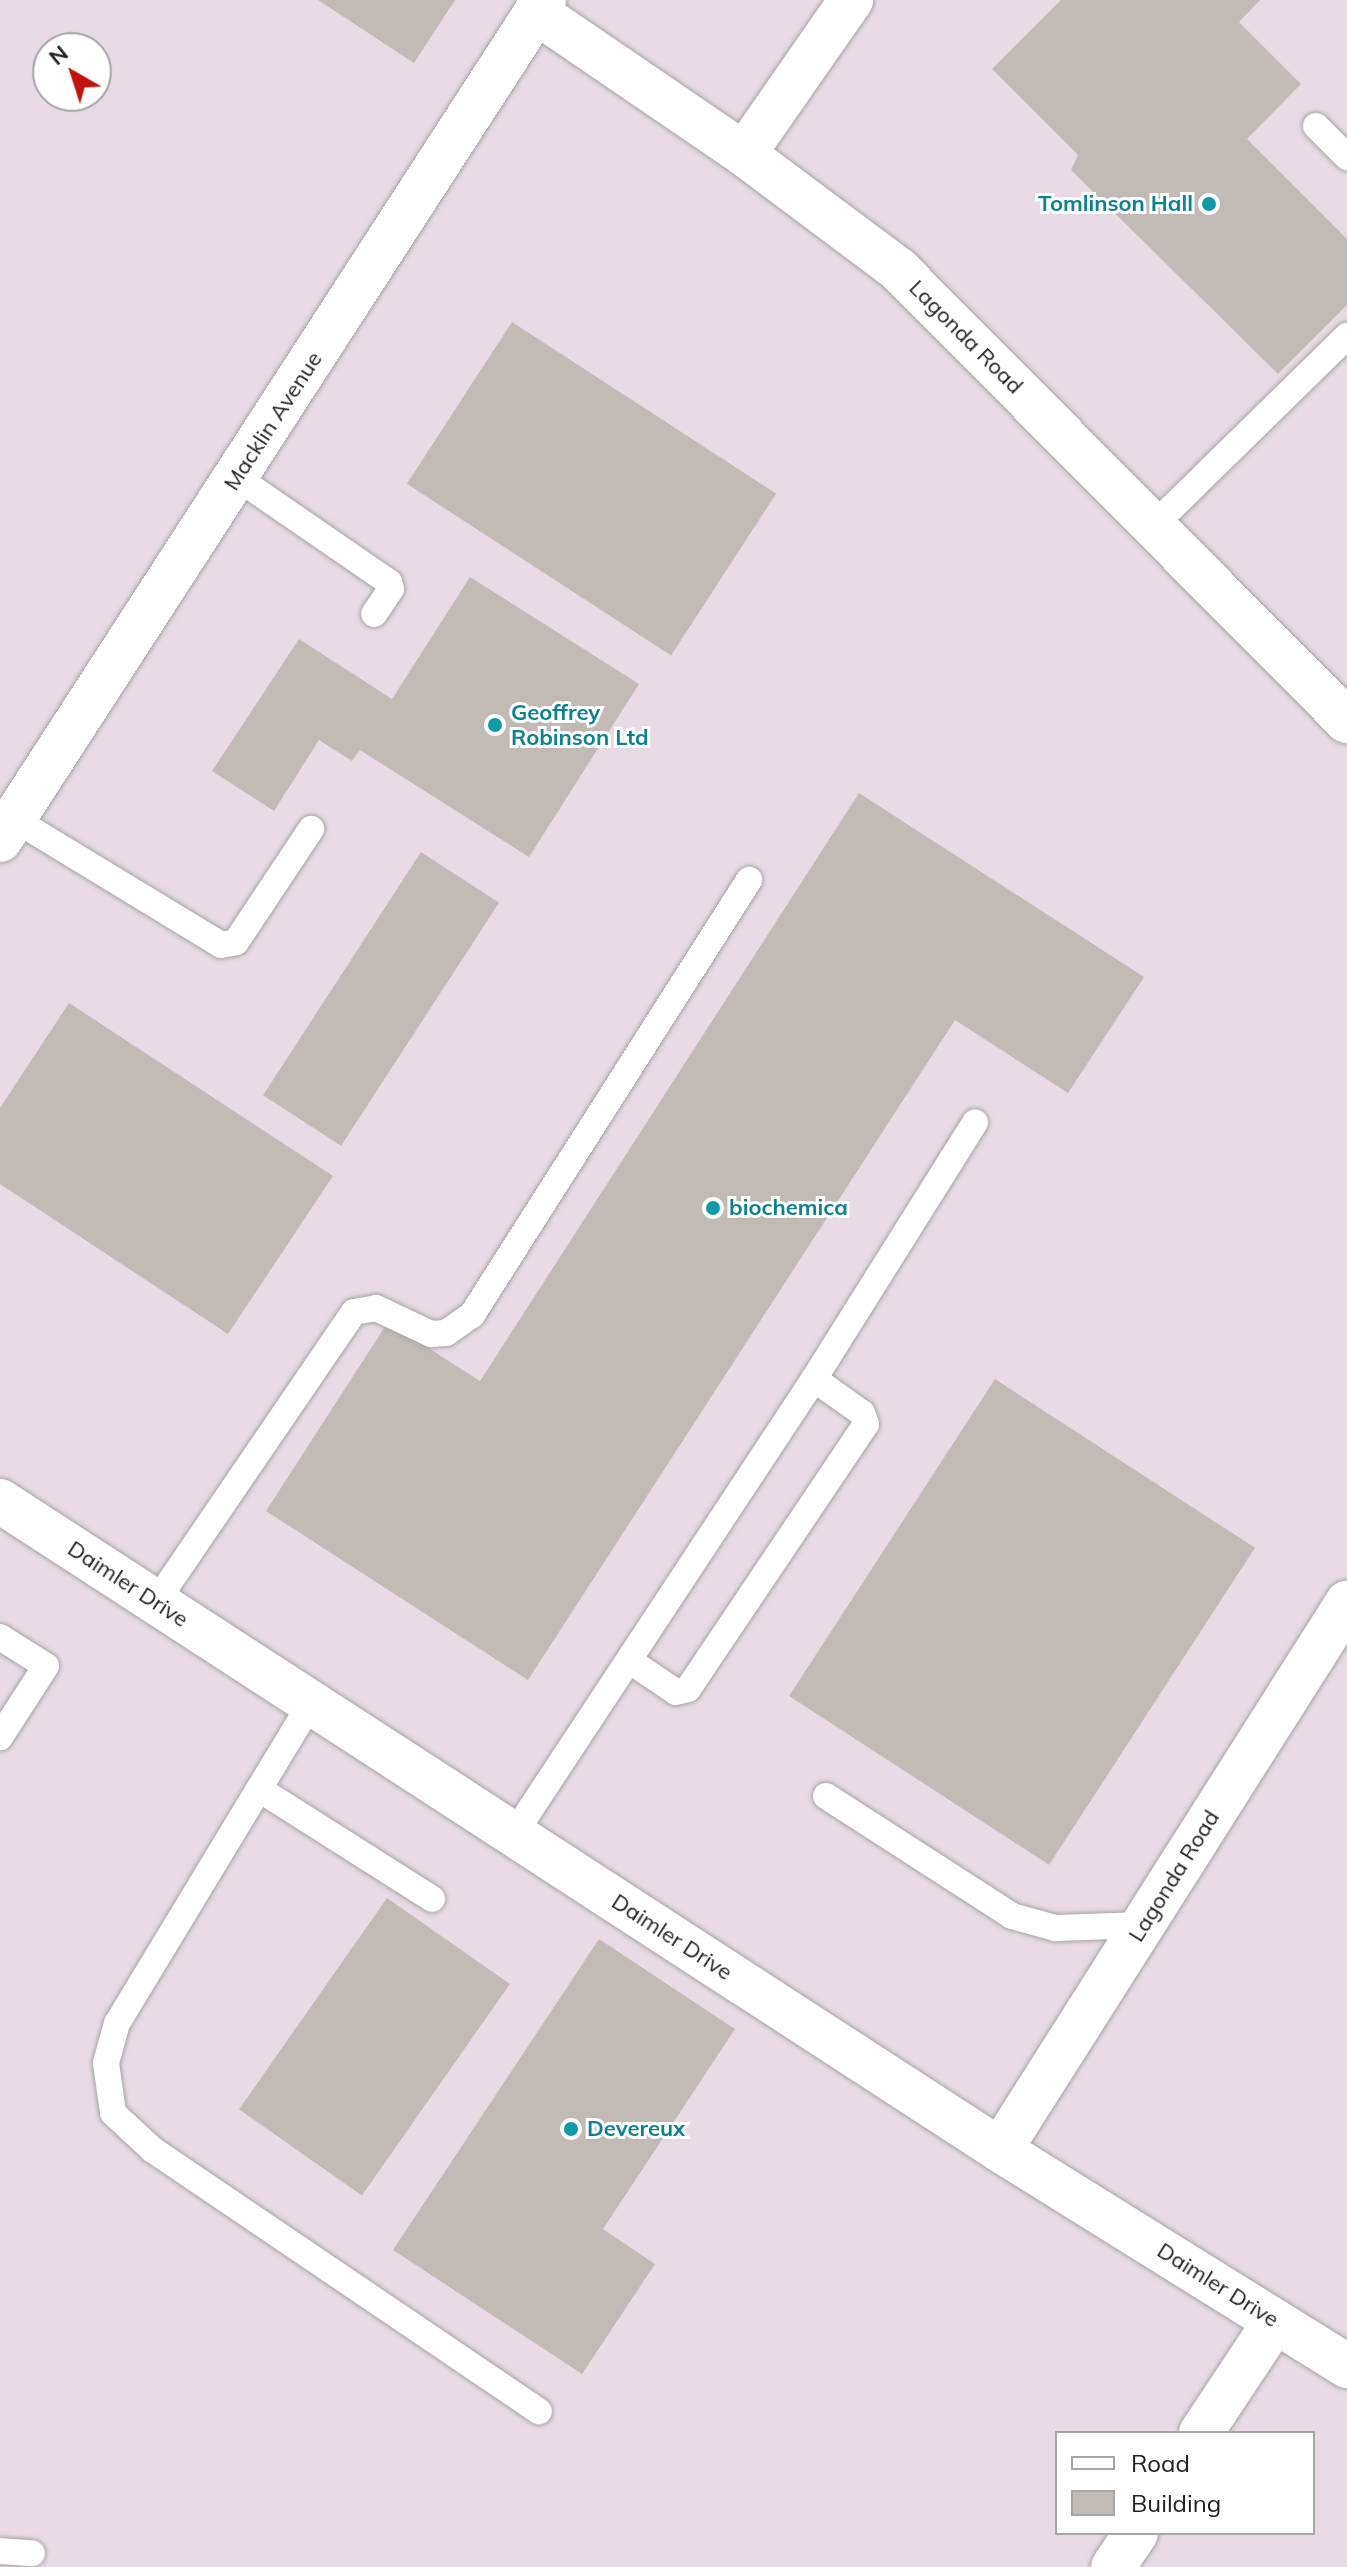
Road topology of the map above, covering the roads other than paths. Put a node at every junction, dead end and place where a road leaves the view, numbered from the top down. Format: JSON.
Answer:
{"nodes":[{"id":1,"x":851,"y":0,"type":"edge"},
{"id":2,"x":540,"y":6,"type":"edge"},
{"id":3,"x":1316,"y":126,"type":"dead end"},
{"id":4,"x":744,"y":154,"type":"junction"},
{"id":5,"x":1347,"y":157,"type":"edge"},
{"id":6,"x":1347,"y":336,"type":"edge"},
{"id":7,"x":236,"y":477,"type":"junction"},
{"id":8,"x":1153,"y":526,"type":"junction"},
{"id":9,"x":374,"y":614,"type":"dead end"},
{"id":10,"x":1347,"y":721,"type":"edge"},
{"id":11,"x":311,"y":829,"type":"dead end"},
{"id":12,"x":7,"y":830,"type":"edge"},
{"id":13,"x":749,"y":880,"type":"dead end"},
{"id":14,"x":975,"y":1122,"type":"dead end"},
{"id":15,"x":814,"y":1379,"type":"junction"},
{"id":16,"x":0,"y":1501,"type":"edge"},
{"id":17,"x":156,"y":1602,"type":"junction"},
{"id":18,"x":1347,"y":1603,"type":"edge"},
{"id":19,"x":0,"y":1637,"type":"edge"},
{"id":20,"x":630,"y":1661,"type":"junction"},
{"id":21,"x":311,"y":1703,"type":"junction"},
{"id":22,"x":0,"y":1737,"type":"edge"},
{"id":23,"x":259,"y":1789,"type":"junction"},
{"id":24,"x":826,"y":1796,"type":"dead end"},
{"id":25,"x":514,"y":1834,"type":"junction"},
{"id":26,"x":432,"y":1899,"type":"dead end"},
{"id":27,"x":1143,"y":1925,"type":"junction"},
{"id":28,"x":1000,"y":2150,"type":"junction"},
{"id":29,"x":1275,"y":2321,"type":"junction"},
{"id":30,"x":1347,"y":2366,"type":"edge"},
{"id":31,"x":539,"y":2411,"type":"dead end"},
{"id":32,"x":1202,"y":2431,"type":"edge"},
{"id":33,"x":1135,"y":2535,"type":"edge"},
{"id":34,"x":0,"y":2551,"type":"edge"},
{"id":35,"x":32,"y":2553,"type":"dead end"},
{"id":36,"x":1113,"y":2567,"type":"edge"}],
"edges":[{"from":1,"to":4,"type":"street"},
{"from":2,"to":4,"type":"street","name":"Lagonda Road"},
{"from":2,"to":7,"type":"street","name":"Macklin Avenue"},
{"from":3,"to":5,"type":"lane"},
{"from":4,"to":8,"type":"street","name":"Lagonda Road"},
{"from":6,"to":8,"type":"lane"},
{"from":7,"to":9,"type":"lane"},
{"from":7,"to":12,"type":"street","name":"Macklin Avenue"},
{"from":8,"to":10,"type":"street","name":"Lagonda Road"},
{"from":11,"to":12,"type":"lane"},
{"from":13,"to":17,"type":"lane"},
{"from":14,"to":15,"type":"lane"},
{"from":15,"to":20,"type":"lane"},
{"from":15,"to":20,"type":"lane"},
{"from":16,"to":17,"type":"street","name":"Daimler Drive"},
{"from":17,"to":21,"type":"street","name":"Daimler Drive"},
{"from":18,"to":27,"type":"street","name":"Lagonda Road"},
{"from":19,"to":22,"type":"lane"},
{"from":20,"to":25,"type":"lane"},
{"from":21,"to":23,"type":"lane"},
{"from":21,"to":25,"type":"street","name":"Daimler Drive"},
{"from":23,"to":26,"type":"lane"},
{"from":23,"to":31,"type":"lane"},
{"from":24,"to":27,"type":"lane"},
{"from":25,"to":28,"type":"street","name":"Daimler Drive"},
{"from":27,"to":28,"type":"street","name":"Lagonda Road"},
{"from":28,"to":29,"type":"street","name":"Daimler Drive"},
{"from":29,"to":30,"type":"street","name":"Daimler Drive"},
{"from":29,"to":32,"type":"street"},
{"from":33,"to":36,"type":"street"},
{"from":34,"to":35,"type":"lane"}]}
